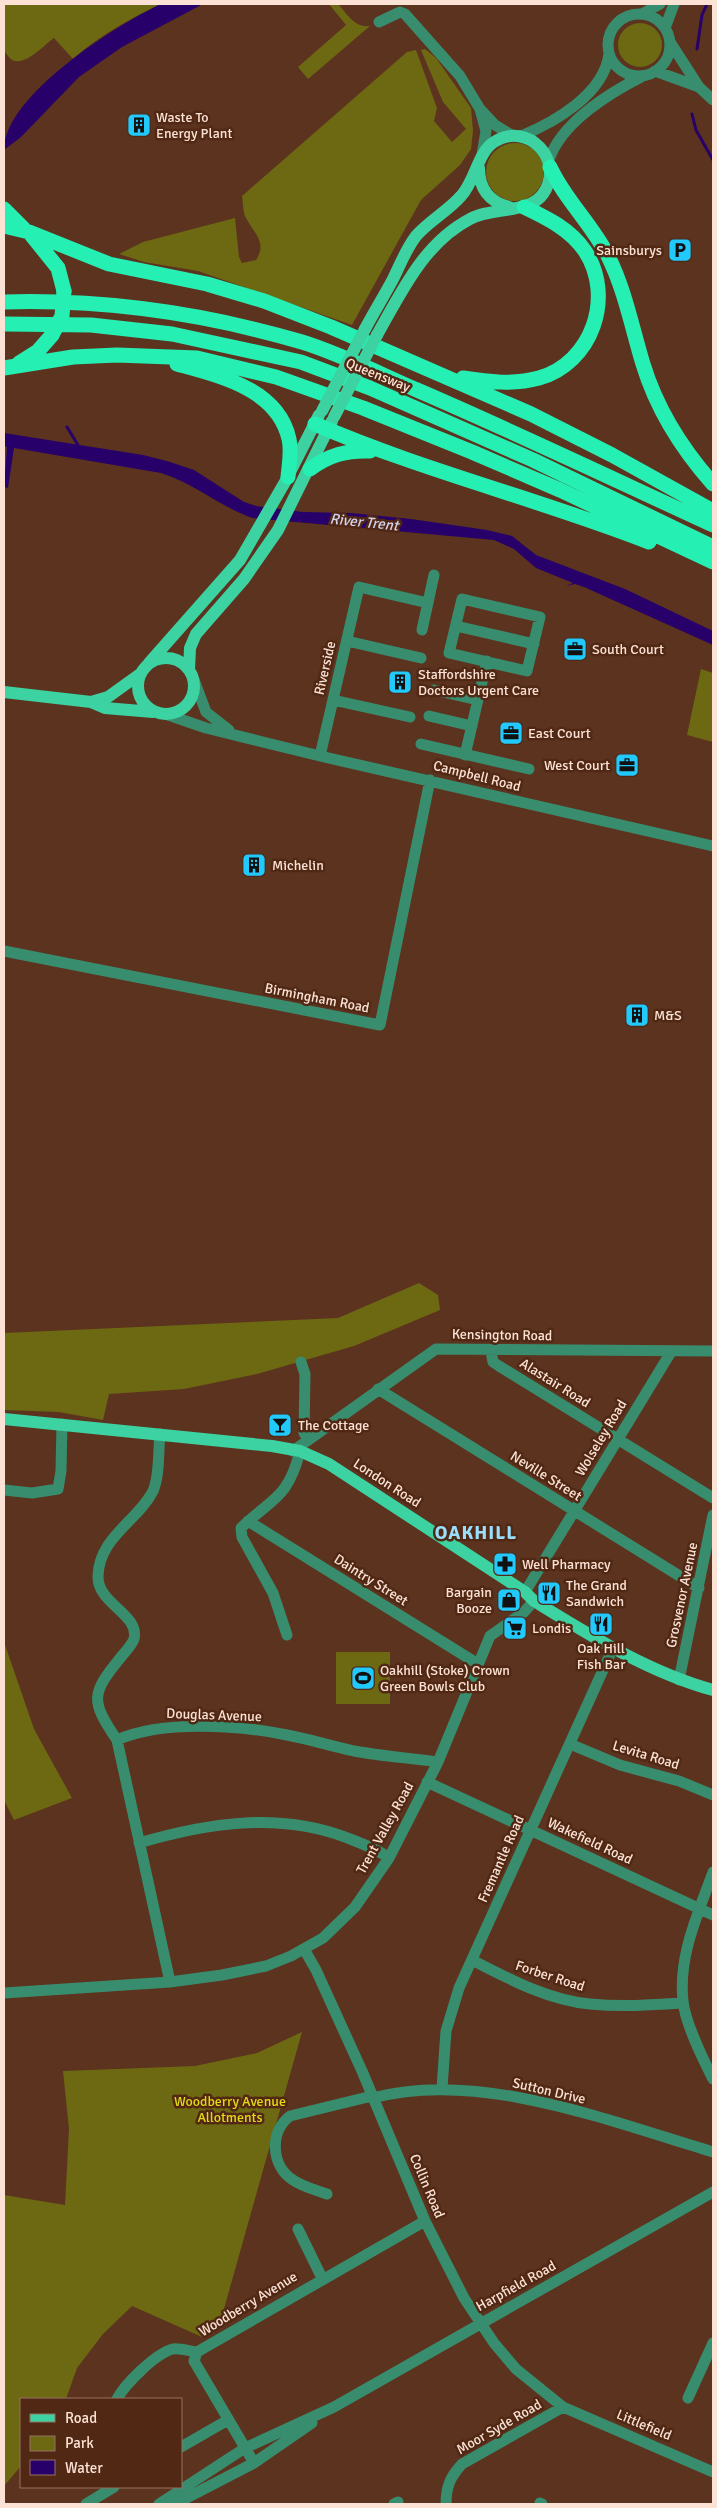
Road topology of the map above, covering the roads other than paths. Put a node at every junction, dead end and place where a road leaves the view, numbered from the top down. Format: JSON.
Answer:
{"nodes":[{"id":1,"x":660,"y":4,"type":"edge"},
{"id":2,"x":674,"y":4,"type":"edge"},
{"id":3,"x":642,"y":14,"type":"junction"},
{"id":4,"x":379,"y":22,"type":"dead end"},
{"id":5,"x":665,"y":28,"type":"junction"},
{"id":6,"x":670,"y":41,"type":"junction"},
{"id":7,"x":609,"y":54,"type":"junction"},
{"id":8,"x":655,"y":71,"type":"junction"},
{"id":9,"x":642,"y":76,"type":"junction"},
{"id":10,"x":699,"y":87,"type":"junction"},
{"id":11,"x":713,"y":100,"type":"edge"},
{"id":12,"x":480,"y":109,"type":"junction"},
{"id":13,"x":517,"y":136,"type":"junction"},
{"id":14,"x":480,"y":161,"type":"junction"},
{"id":15,"x":549,"y":163,"type":"junction"},
{"id":16,"x":518,"y":207,"type":"junction"},
{"id":17,"x":4,"y":209,"type":"edge"},
{"id":18,"x":4,"y":226,"type":"edge"},
{"id":19,"x":28,"y":232,"type":"junction"},
{"id":20,"x":4,"y":302,"type":"edge"},
{"id":21,"x":4,"y":324,"type":"edge"},
{"id":22,"x":146,"y":356,"type":"junction"},
{"id":23,"x":4,"y":368,"type":"edge"},
{"id":24,"x":440,"y":374,"type":"junction"},
{"id":25,"x":325,"y":420,"type":"junction"},
{"id":26,"x":379,"y":452,"type":"junction"},
{"id":27,"x":310,"y":469,"type":"junction"},
{"id":28,"x":287,"y":479,"type":"junction"},
{"id":29,"x":713,"y":484,"type":"edge"},
{"id":30,"x":713,"y":511,"type":"edge"},
{"id":31,"x":713,"y":526,"type":"edge"},
{"id":32,"x":713,"y":547,"type":"edge"},
{"id":33,"x":713,"y":562,"type":"edge"},
{"id":34,"x":713,"y":567,"type":"edge"},
{"id":35,"x":434,"y":575,"type":"dead end"},
{"id":36,"x":428,"y":603,"type":"junction"},
{"id":37,"x":456,"y":626,"type":"junction"},
{"id":38,"x":422,"y":630,"type":"dead end"},
{"id":39,"x":347,"y":641,"type":"junction"},
{"id":40,"x":534,"y":644,"type":"junction"},
{"id":41,"x":421,"y":658,"type":"dead end"},
{"id":42,"x":487,"y":661,"type":"junction"},
{"id":43,"x":150,"y":663,"type":"junction"},
{"id":44,"x":140,"y":674,"type":"junction"},
{"id":45,"x":192,"y":675,"type":"junction"},
{"id":46,"x":434,"y":690,"type":"dead end"},
{"id":47,"x":4,"y":692,"type":"edge"},
{"id":48,"x":333,"y":700,"type":"junction"},
{"id":49,"x":478,"y":700,"type":"junction"},
{"id":50,"x":91,"y":702,"type":"junction"},
{"id":51,"x":153,"y":712,"type":"junction"},
{"id":52,"x":168,"y":715,"type":"junction"},
{"id":53,"x":429,"y":716,"type":"dead end"},
{"id":54,"x":410,"y":718,"type":"dead end"},
{"id":55,"x":472,"y":726,"type":"junction"},
{"id":56,"x":235,"y":734,"type":"junction"},
{"id":57,"x":422,"y":744,"type":"dead end"},
{"id":58,"x":465,"y":755,"type":"junction"},
{"id":59,"x":320,"y":756,"type":"junction"},
{"id":60,"x":529,"y":769,"type":"dead end"},
{"id":61,"x":430,"y":780,"type":"junction"},
{"id":62,"x":713,"y":846,"type":"edge"},
{"id":63,"x":4,"y":951,"type":"edge"},
{"id":64,"x":491,"y":1351,"type":"junction"},
{"id":65,"x":713,"y":1351,"type":"edge"},
{"id":66,"x":671,"y":1352,"type":"junction"},
{"id":67,"x":301,"y":1362,"type":"dead end"},
{"id":68,"x":378,"y":1390,"type":"junction"},
{"id":69,"x":4,"y":1419,"type":"edge"},
{"id":70,"x":62,"y":1424,"type":"junction"},
{"id":71,"x":160,"y":1434,"type":"junction"},
{"id":72,"x":308,"y":1438,"type":"junction"},
{"id":73,"x":618,"y":1439,"type":"junction"},
{"id":74,"x":296,"y":1451,"type":"junction"},
{"id":75,"x":4,"y":1490,"type":"edge"},
{"id":76,"x":713,"y":1498,"type":"edge"},
{"id":77,"x":574,"y":1511,"type":"junction"},
{"id":78,"x":713,"y":1515,"type":"edge"},
{"id":79,"x":248,"y":1520,"type":"junction"},
{"id":80,"x":699,"y":1588,"type":"junction"},
{"id":81,"x":530,"y":1596,"type":"junction"},
{"id":82,"x":287,"y":1635,"type":"dead end"},
{"id":83,"x":613,"y":1648,"type":"junction"},
{"id":84,"x":478,"y":1664,"type":"junction"},
{"id":85,"x":679,"y":1680,"type":"junction"},
{"id":86,"x":713,"y":1690,"type":"edge"},
{"id":87,"x":116,"y":1740,"type":"junction"},
{"id":88,"x":570,"y":1744,"type":"junction"},
{"id":89,"x":438,"y":1762,"type":"junction"},
{"id":90,"x":427,"y":1782,"type":"junction"},
{"id":91,"x":713,"y":1795,"type":"edge"},
{"id":92,"x":530,"y":1829,"type":"junction"},
{"id":93,"x":139,"y":1843,"type":"junction"},
{"id":94,"x":389,"y":1858,"type":"junction"},
{"id":95,"x":713,"y":1872,"type":"edge"},
{"id":96,"x":700,"y":1909,"type":"junction"},
{"id":97,"x":713,"y":1915,"type":"edge"},
{"id":98,"x":304,"y":1949,"type":"junction"},
{"id":99,"x":472,"y":1960,"type":"junction"},
{"id":100,"x":170,"y":1982,"type":"junction"},
{"id":101,"x":4,"y":1992,"type":"edge"},
{"id":102,"x":683,"y":2003,"type":"junction"},
{"id":103,"x":713,"y":2079,"type":"edge"},
{"id":104,"x":442,"y":2088,"type":"junction"},
{"id":105,"x":373,"y":2097,"type":"junction"},
{"id":106,"x":713,"y":2152,"type":"edge"},
{"id":107,"x":713,"y":2192,"type":"edge"},
{"id":108,"x":326,"y":2194,"type":"dead end"},
{"id":109,"x":425,"y":2221,"type":"junction"},
{"id":110,"x":298,"y":2228,"type":"dead end"},
{"id":111,"x":322,"y":2278,"type":"junction"},
{"id":112,"x":480,"y":2324,"type":"junction"},
{"id":113,"x":713,"y":2343,"type":"edge"},
{"id":114,"x":196,"y":2352,"type":"junction"},
{"id":115,"x":120,"y":2394,"type":"edge"},
{"id":116,"x":688,"y":2398,"type":"dead end"},
{"id":117,"x":334,"y":2407,"type":"junction"},
{"id":118,"x":563,"y":2407,"type":"junction"},
{"id":119,"x":228,"y":2420,"type":"junction"},
{"id":120,"x":182,"y":2446,"type":"edge"},
{"id":121,"x":245,"y":2448,"type":"junction"},
{"id":122,"x":254,"y":2463,"type":"junction"},
{"id":123,"x":713,"y":2472,"type":"edge"},
{"id":124,"x":112,"y":2488,"type":"edge"},
{"id":125,"x":86,"y":2504,"type":"edge"},
{"id":126,"x":159,"y":2504,"type":"edge"},
{"id":127,"x":175,"y":2504,"type":"edge"},
{"id":128,"x":446,"y":2504,"type":"edge"}],
"edges":[{"from":1,"to":3,"type":"street"},
{"from":2,"to":5,"type":"street"},
{"from":3,"to":5,"type":"street"},
{"from":3,"to":7,"type":"street"},
{"from":4,"to":12,"type":"street"},
{"from":5,"to":6,"type":"street"},
{"from":6,"to":8,"type":"street"},
{"from":6,"to":10,"type":"street"},
{"from":7,"to":9,"type":"street"},
{"from":7,"to":13,"type":"street"},
{"from":8,"to":9,"type":"street"},
{"from":8,"to":10,"type":"street"},
{"from":9,"to":15,"type":"street"},
{"from":10,"to":11,"type":"street"},
{"from":12,"to":13,"type":"street"},
{"from":12,"to":14,"type":"street"},
{"from":13,"to":14,"type":"main road"},
{"from":13,"to":15,"type":"main road"},
{"from":14,"to":16,"type":"main road"},
{"from":14,"to":25,"type":"main road","bridge":true},
{"from":15,"to":16,"type":"main road"},
{"from":15,"to":29,"type":"highway"},
{"from":16,"to":24,"type":"highway"},
{"from":16,"to":25,"type":"main road","bridge":true},
{"from":17,"to":19,"type":"highway"},
{"from":18,"to":19,"type":"highway"},
{"from":19,"to":23,"type":"highway","bridge":true},
{"from":19,"to":24,"type":"highway"},
{"from":20,"to":31,"type":"highway","name":"Queensway"},
{"from":21,"to":32,"type":"highway","name":"Queensway"},
{"from":22,"to":23,"type":"highway"},
{"from":22,"to":28,"type":"highway"},
{"from":22,"to":33,"type":"highway"},
{"from":24,"to":30,"type":"highway"},
{"from":25,"to":26,"type":"highway"},
{"from":25,"to":27,"type":"main road"},
{"from":25,"to":28,"type":"main road"},
{"from":26,"to":27,"type":"highway"},
{"from":26,"to":34,"type":"highway"},
{"from":27,"to":45,"type":"main road"},
{"from":28,"to":43,"type":"main road"},
{"from":35,"to":36,"type":"street"},
{"from":36,"to":38,"type":"street"},
{"from":36,"to":39,"type":"street","name":"Riverside"},
{"from":37,"to":40,"type":"street"},
{"from":37,"to":40,"type":"street"},
{"from":37,"to":42,"type":"street"},
{"from":39,"to":41,"type":"street"},
{"from":39,"to":48,"type":"street","name":"Riverside"},
{"from":40,"to":42,"type":"street"},
{"from":42,"to":49,"type":"street"},
{"from":43,"to":44,"type":"main road"},
{"from":43,"to":45,"type":"main road"},
{"from":44,"to":50,"type":"main road"},
{"from":44,"to":51,"type":"main road"},
{"from":45,"to":52,"type":"main road"},
{"from":45,"to":56,"type":"street","name":"Campbell Road"},
{"from":46,"to":49,"type":"street"},
{"from":47,"to":50,"type":"main road"},
{"from":48,"to":54,"type":"street"},
{"from":48,"to":59,"type":"street","name":"Riverside"},
{"from":49,"to":55,"type":"street"},
{"from":50,"to":51,"type":"main road"},
{"from":51,"to":52,"type":"main road"},
{"from":52,"to":56,"type":"street","name":"Campbell Road"},
{"from":53,"to":55,"type":"street"},
{"from":55,"to":58,"type":"street"},
{"from":56,"to":59,"type":"street","name":"Campbell Road"},
{"from":57,"to":58,"type":"street"},
{"from":58,"to":60,"type":"street"},
{"from":59,"to":61,"type":"street","name":"Campbell Road"},
{"from":61,"to":62,"type":"street","name":"Campbell Road"},
{"from":61,"to":63,"type":"street","name":"Birmingham Road"},
{"from":64,"to":66,"type":"street","name":"Kensington Road"},
{"from":64,"to":68,"type":"street","name":"Kensington Road"},
{"from":64,"to":73,"type":"street","name":"Alastair Road"},
{"from":65,"to":66,"type":"street","name":"Kensington Road"},
{"from":66,"to":73,"type":"street","name":"Wolseley Road"},
{"from":67,"to":72,"type":"street"},
{"from":68,"to":72,"type":"street","name":"Kensington Road"},
{"from":68,"to":77,"type":"street","name":"Neville Street"},
{"from":69,"to":70,"type":"main road","name":"London Road"},
{"from":70,"to":71,"type":"main road","name":"London Road"},
{"from":70,"to":75,"type":"street"},
{"from":71,"to":74,"type":"main road","name":"London Road"},
{"from":71,"to":87,"type":"street"},
{"from":72,"to":74,"type":"street","name":"Kensington Road"},
{"from":73,"to":76,"type":"street","name":"Alastair Road"},
{"from":73,"to":77,"type":"street","name":"Wolseley Road"},
{"from":74,"to":79,"type":"street"},
{"from":74,"to":81,"type":"main road","name":"London Road"},
{"from":77,"to":80,"type":"street","name":"Neville Street"},
{"from":77,"to":81,"type":"street","name":"Wolseley Road"},
{"from":78,"to":80,"type":"street","name":"Grosvenor Avenue"},
{"from":79,"to":82,"type":"street"},
{"from":79,"to":84,"type":"street","name":"Daintry Street"},
{"from":80,"to":85,"type":"street","name":"Grosvenor Avenue"},
{"from":81,"to":83,"type":"main road","name":"London Road"},
{"from":81,"to":84,"type":"street","name":"Trent Valley Road"},
{"from":83,"to":85,"type":"main road","name":"London Road"},
{"from":83,"to":88,"type":"street","name":"Fremantle Road"},
{"from":84,"to":89,"type":"street","name":"Trent Valley Road"},
{"from":85,"to":86,"type":"main road","name":"London Road"},
{"from":87,"to":89,"type":"street","name":"Douglas Avenue"},
{"from":87,"to":93,"type":"street"},
{"from":88,"to":91,"type":"street","name":"Levita Road"},
{"from":88,"to":92,"type":"street","name":"Fremantle Road"},
{"from":89,"to":90,"type":"street","name":"Trent Valley Road"},
{"from":90,"to":92,"type":"street","name":"Wakefield Road"},
{"from":90,"to":94,"type":"street","name":"Trent Valley Road"},
{"from":92,"to":96,"type":"street","name":"Wakefield Road"},
{"from":92,"to":99,"type":"street","name":"Fremantle Road"},
{"from":93,"to":94,"type":"street"},
{"from":93,"to":100,"type":"street"},
{"from":94,"to":98,"type":"street","name":"Trent Valley Road"},
{"from":95,"to":96,"type":"street"},
{"from":96,"to":97,"type":"street","name":"Wakefield Road"},
{"from":96,"to":102,"type":"street"},
{"from":98,"to":100,"type":"street","name":"Trent Valley Road"},
{"from":98,"to":105,"type":"street","name":"Collin Road"},
{"from":99,"to":102,"type":"street","name":"Forber Road"},
{"from":99,"to":104,"type":"street","name":"Fremantle Road"},
{"from":100,"to":101,"type":"street","name":"Trent Valley Road"},
{"from":102,"to":103,"type":"street"},
{"from":104,"to":105,"type":"street","name":"Sutton Drive"},
{"from":104,"to":106,"type":"street","name":"Sutton Drive"},
{"from":105,"to":108,"type":"street","name":"Sutton Drive"},
{"from":105,"to":109,"type":"street","name":"Collin Road"},
{"from":107,"to":112,"type":"street","name":"Harpfield Road"},
{"from":109,"to":111,"type":"street","name":"Woodberry Avenue"},
{"from":109,"to":112,"type":"street","name":"Collin Road"},
{"from":110,"to":111,"type":"street"},
{"from":111,"to":114,"type":"street","name":"Woodberry Avenue"},
{"from":112,"to":117,"type":"street","name":"Harpfield Road"},
{"from":112,"to":118,"type":"street","name":"Collin Road"},
{"from":113,"to":116,"type":"street"},
{"from":114,"to":115,"type":"street"},
{"from":114,"to":119,"type":"street","name":"Woodberry Avenue"},
{"from":117,"to":121,"type":"street","name":"Harpfield Road"},
{"from":117,"to":122,"type":"street","name":"Harpfield Road"},
{"from":118,"to":123,"type":"street","name":"Littlefield"},
{"from":118,"to":128,"type":"street","name":"Moor Syde Road"},
{"from":119,"to":120,"type":"street"},
{"from":119,"to":121,"type":"street","name":"Woodberry Avenue"},
{"from":121,"to":122,"type":"street","name":"Woodberry Avenue"},
{"from":121,"to":126,"type":"street","name":"Harpfield Road"},
{"from":122,"to":127,"type":"street","name":"Harpfield Road"},
{"from":124,"to":125,"type":"street"}]}
